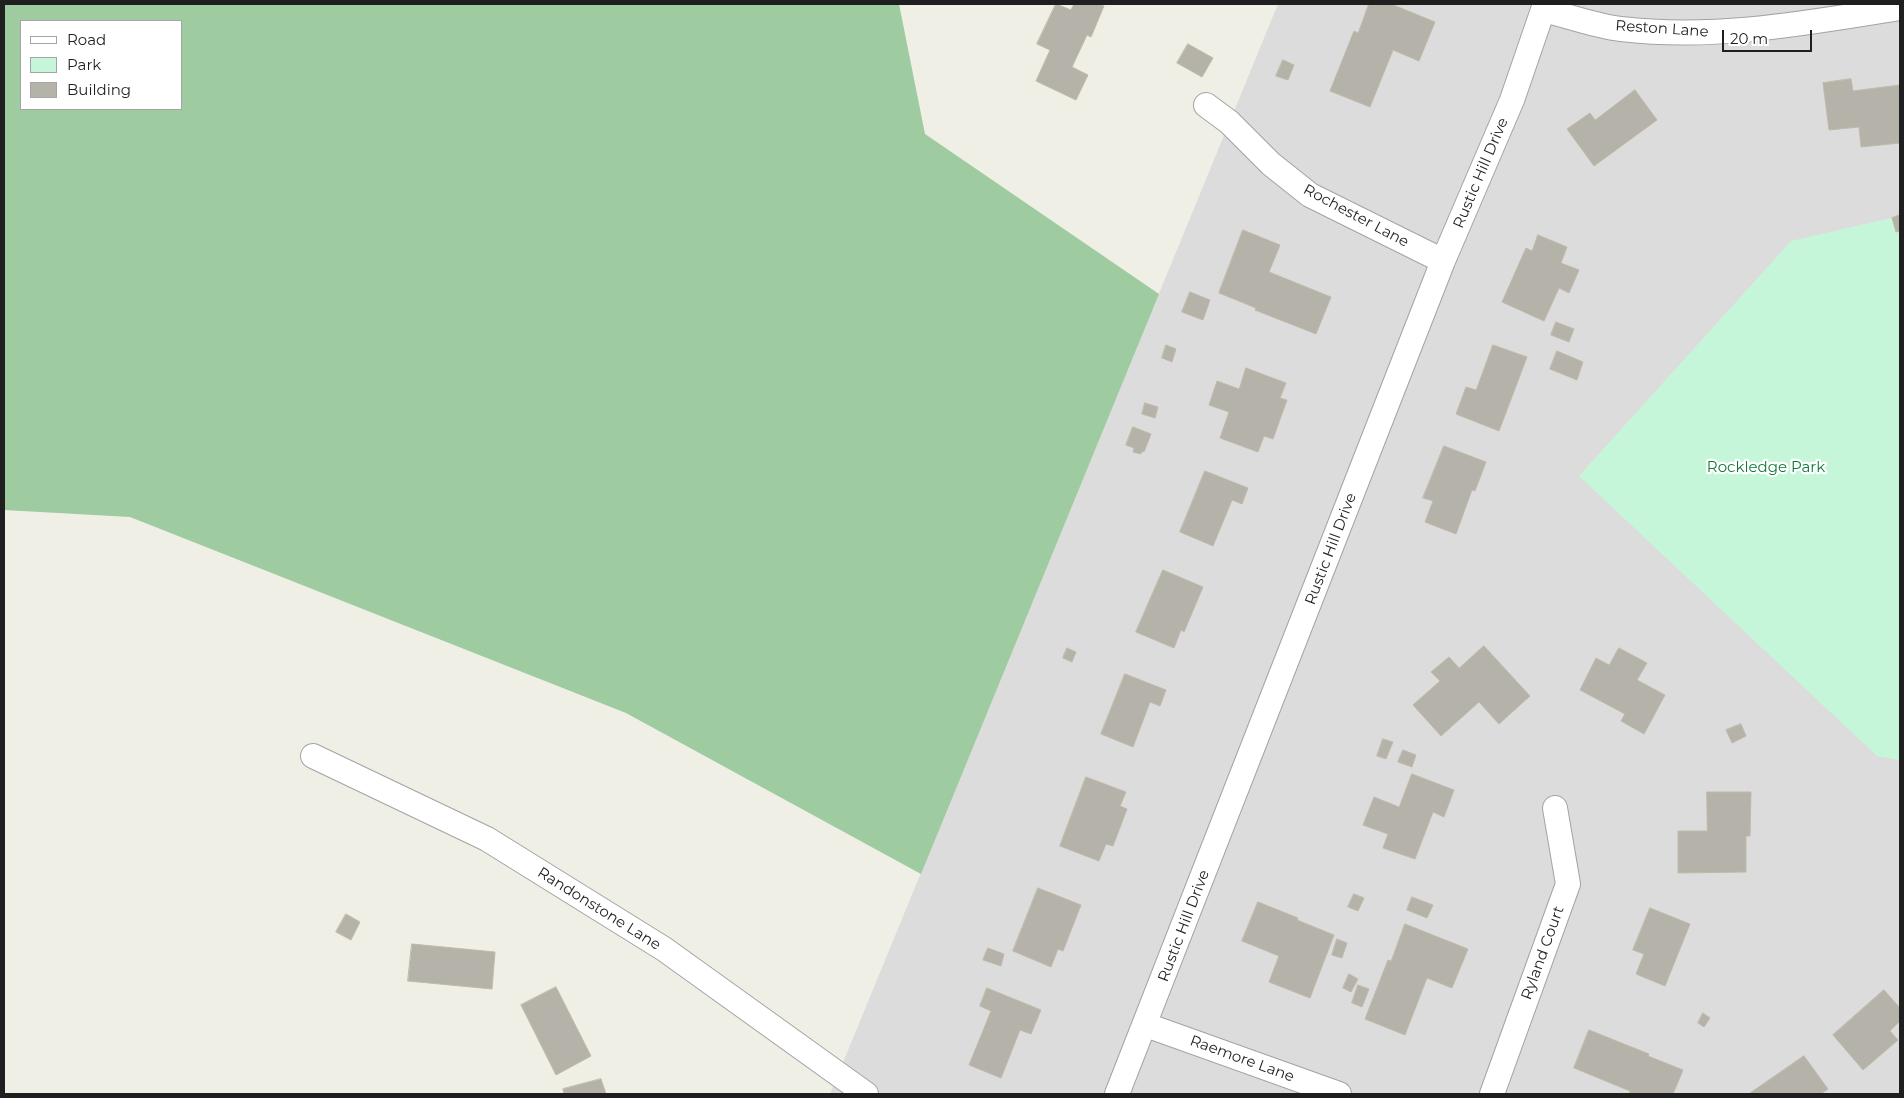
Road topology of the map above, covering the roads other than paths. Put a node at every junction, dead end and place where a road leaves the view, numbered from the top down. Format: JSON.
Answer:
{"nodes":[{"id":1,"x":1544,"y":7,"type":"edge"},
{"id":2,"x":1900,"y":8,"type":"edge"},
{"id":3,"x":1206,"y":105,"type":"dead end"},
{"id":4,"x":1443,"y":261,"type":"junction"},
{"id":5,"x":313,"y":756,"type":"dead end"},
{"id":6,"x":1554,"y":808,"type":"dead end"},
{"id":7,"x":1146,"y":1025,"type":"junction"},
{"id":8,"x":866,"y":1094,"type":"edge"},
{"id":9,"x":1117,"y":1094,"type":"edge"},
{"id":10,"x":1339,"y":1094,"type":"edge"},
{"id":11,"x":1492,"y":1094,"type":"edge"}],
"edges":[{"from":1,"to":2,"type":"street","name":"Reston Lane"},
{"from":1,"to":4,"type":"street","name":"Rustic Hill Drive"},
{"from":3,"to":4,"type":"street","name":"Rochester Lane"},
{"from":4,"to":7,"type":"street","name":"Rustic Hill Drive"},
{"from":5,"to":8,"type":"street","name":"Randonstone Lane"},
{"from":6,"to":11,"type":"street","name":"Ryland Court"},
{"from":7,"to":9,"type":"street","name":"Rustic Hill Drive"},
{"from":7,"to":10,"type":"street","name":"Raemore Lane"}]}
